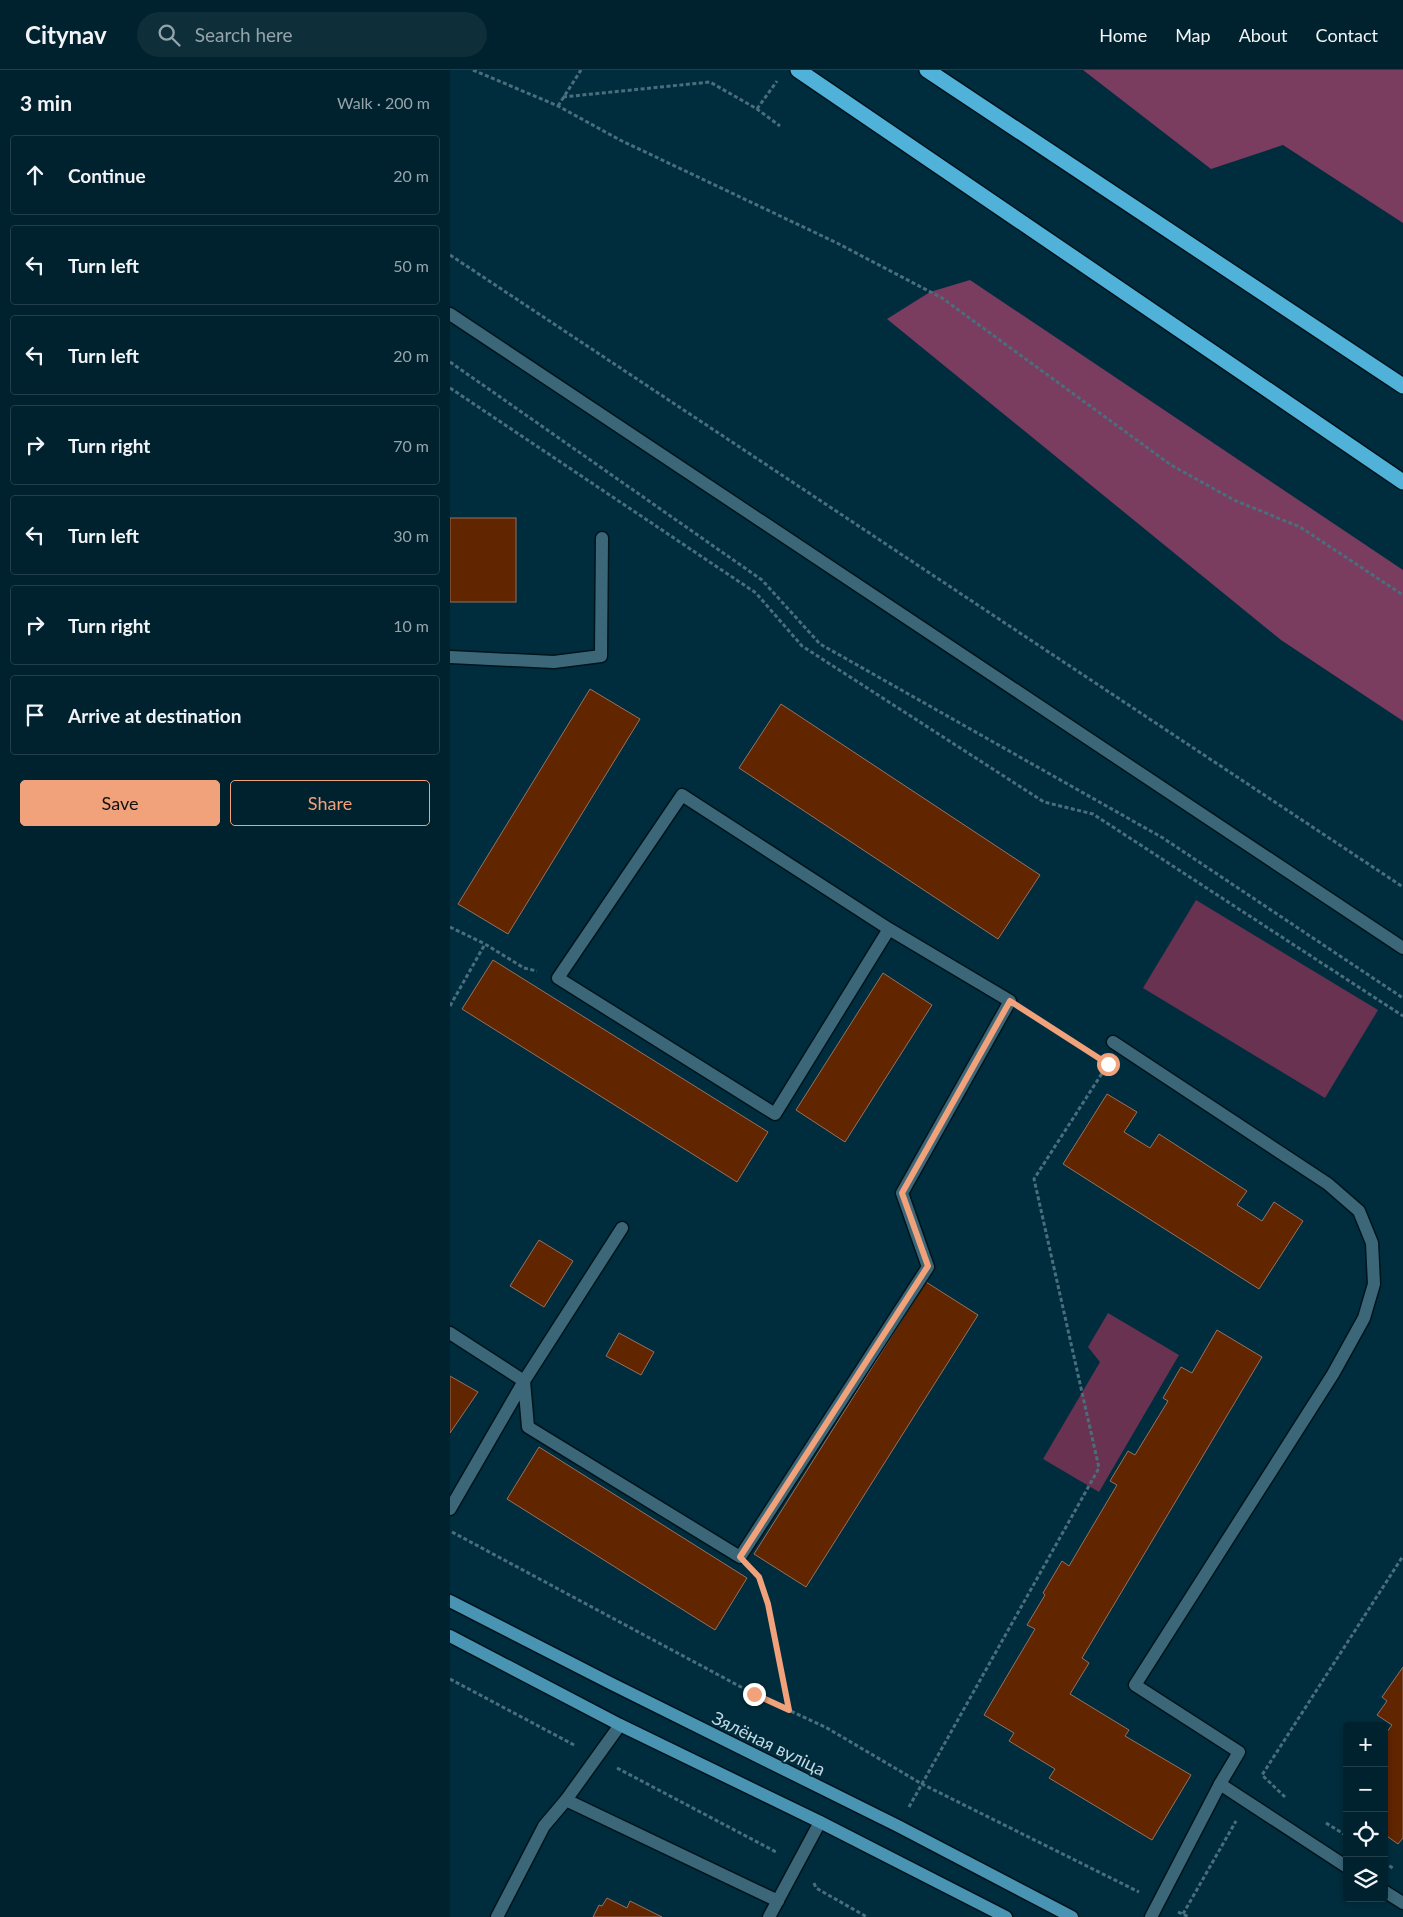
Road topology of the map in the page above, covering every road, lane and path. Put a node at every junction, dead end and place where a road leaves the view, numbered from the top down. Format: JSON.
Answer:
{"nodes":[{"id":1,"x":473,"y":70,"type":"edge"},
{"id":2,"x":580,"y":70,"type":"edge"},
{"id":3,"x":798,"y":70,"type":"edge"},
{"id":4,"x":927,"y":70,"type":"edge"},
{"id":5,"x":944,"y":76,"type":"edge"},
{"id":6,"x":779,"y":78,"type":"dead end"},
{"id":7,"x":563,"y":97,"type":"junction"},
{"id":8,"x":558,"y":106,"type":"junction"},
{"id":9,"x":757,"y":109,"type":"junction"},
{"id":10,"x":780,"y":126,"type":"dead end"},
{"id":11,"x":450,"y":255,"type":"edge"},
{"id":12,"x":450,"y":314,"type":"edge"},
{"id":13,"x":450,"y":362,"type":"edge"},
{"id":14,"x":1403,"y":386,"type":"edge"},
{"id":15,"x":450,"y":388,"type":"edge"},
{"id":16,"x":1403,"y":482,"type":"edge"},
{"id":17,"x":602,"y":538,"type":"dead end"},
{"id":18,"x":1403,"y":595,"type":"edge"},
{"id":19,"x":450,"y":657,"type":"edge"},
{"id":20,"x":1403,"y":887,"type":"edge"},
{"id":21,"x":450,"y":927,"type":"edge"},
{"id":22,"x":889,"y":928,"type":"junction"},
{"id":23,"x":485,"y":944,"type":"junction"},
{"id":24,"x":1403,"y":948,"type":"edge"},
{"id":25,"x":558,"y":978,"type":"junction"},
{"id":26,"x":1403,"y":998,"type":"edge"},
{"id":27,"x":1010,"y":1001,"type":"junction"},
{"id":28,"x":450,"y":1006,"type":"edge"},
{"id":29,"x":1403,"y":1016,"type":"edge"},
{"id":30,"x":1113,"y":1042,"type":"dead end"},
{"id":31,"x":622,"y":1228,"type":"dead end"},
{"id":32,"x":450,"y":1333,"type":"edge"},
{"id":33,"x":524,"y":1381,"type":"junction"},
{"id":34,"x":450,"y":1509,"type":"edge"},
{"id":35,"x":450,"y":1532,"type":"edge"},
{"id":36,"x":1403,"y":1556,"type":"edge"},
{"id":37,"x":740,"y":1557,"type":"junction"},
{"id":38,"x":450,"y":1601,"type":"edge"},
{"id":39,"x":450,"y":1636,"type":"edge"},
{"id":40,"x":450,"y":1679,"type":"edge"},
{"id":41,"x":789,"y":1710,"type":"junction"},
{"id":42,"x":620,"y":1724,"type":"junction"},
{"id":43,"x":597,"y":1757,"type":"junction"},
{"id":44,"x":1262,"y":1775,"type":"junction"},
{"id":45,"x":922,"y":1784,"type":"junction"},
{"id":46,"x":1220,"y":1784,"type":"junction"},
{"id":47,"x":1286,"y":1798,"type":"dead end"},
{"id":48,"x":566,"y":1800,"type":"junction"},
{"id":49,"x":1247,"y":1802,"type":"junction"},
{"id":50,"x":820,"y":1822,"type":"junction"},
{"id":51,"x":1324,"y":1822,"type":"dead end"},
{"id":52,"x":898,"y":1826,"type":"junction"},
{"id":53,"x":1343,"y":1834,"type":"edge"},
{"id":54,"x":797,"y":1863,"type":"junction"},
{"id":55,"x":1343,"y":1864,"type":"edge"},
{"id":56,"x":1388,"y":1894,"type":"edge"},
{"id":57,"x":778,"y":1901,"type":"junction"},
{"id":58,"x":1159,"y":1902,"type":"junction"},
{"id":59,"x":1403,"y":1903,"type":"edge"},
{"id":60,"x":1183,"y":1914,"type":"junction"},
{"id":61,"x":497,"y":1917,"type":"edge"},
{"id":62,"x":769,"y":1917,"type":"edge"},
{"id":63,"x":867,"y":1917,"type":"edge"},
{"id":64,"x":1006,"y":1917,"type":"edge"},
{"id":65,"x":1072,"y":1917,"type":"edge"},
{"id":66,"x":1151,"y":1917,"type":"edge"},
{"id":67,"x":1189,"y":1917,"type":"edge"}],
"edges":[{"from":1,"to":8,"type":"path"},
{"from":2,"to":7,"type":"path"},
{"from":3,"to":16,"type":"highway"},
{"from":4,"to":5,"type":"highway"},
{"from":5,"to":14,"type":"highway"},
{"from":6,"to":9,"type":"path"},
{"from":7,"to":8,"type":"path"},
{"from":7,"to":9,"type":"path"},
{"from":8,"to":18,"type":"path"},
{"from":9,"to":10,"type":"path"},
{"from":11,"to":20,"type":"path"},
{"from":12,"to":24,"type":"street"},
{"from":13,"to":26,"type":"path"},
{"from":15,"to":29,"type":"path"},
{"from":17,"to":19,"type":"street"},
{"from":21,"to":23,"type":"path"},
{"from":22,"to":25,"type":"street"},
{"from":22,"to":25,"type":"street"},
{"from":22,"to":27,"type":"street"},
{"from":23,"to":25,"type":"path"},
{"from":23,"to":28,"type":"path"},
{"from":27,"to":37,"type":"street"},
{"from":27,"to":45,"type":"path"},
{"from":30,"to":46,"type":"street"},
{"from":31,"to":33,"type":"street"},
{"from":32,"to":33,"type":"street"},
{"from":33,"to":34,"type":"street"},
{"from":33,"to":37,"type":"street"},
{"from":35,"to":41,"type":"path"},
{"from":36,"to":44,"type":"path"},
{"from":37,"to":41,"type":"path"},
{"from":38,"to":52,"type":"main road","name":"Зялёная вуліца"},
{"from":39,"to":42,"type":"main road"},
{"from":40,"to":43,"type":"path"},
{"from":41,"to":45,"type":"path"},
{"from":42,"to":43,"type":"street"},
{"from":42,"to":50,"type":"main road"},
{"from":43,"to":48,"type":"street"},
{"from":43,"to":54,"type":"path"},
{"from":44,"to":47,"type":"path"},
{"from":44,"to":49,"type":"path"},
{"from":45,"to":52,"type":"path"},
{"from":45,"to":58,"type":"path"},
{"from":46,"to":49,"type":"street"},
{"from":46,"to":58,"type":"street"},
{"from":48,"to":57,"type":"street"},
{"from":48,"to":61,"type":"street"},
{"from":49,"to":55,"type":"street"},
{"from":49,"to":60,"type":"path"},
{"from":50,"to":54,"type":"street"},
{"from":50,"to":64,"type":"main road"},
{"from":51,"to":53,"type":"path"},
{"from":52,"to":65,"type":"main road","name":"Зялёная вуліца"},
{"from":54,"to":57,"type":"street"},
{"from":54,"to":63,"type":"path"},
{"from":56,"to":59,"type":"street"},
{"from":57,"to":62,"type":"street"},
{"from":58,"to":60,"type":"path"},
{"from":58,"to":66,"type":"street"},
{"from":60,"to":67,"type":"path"}]}
